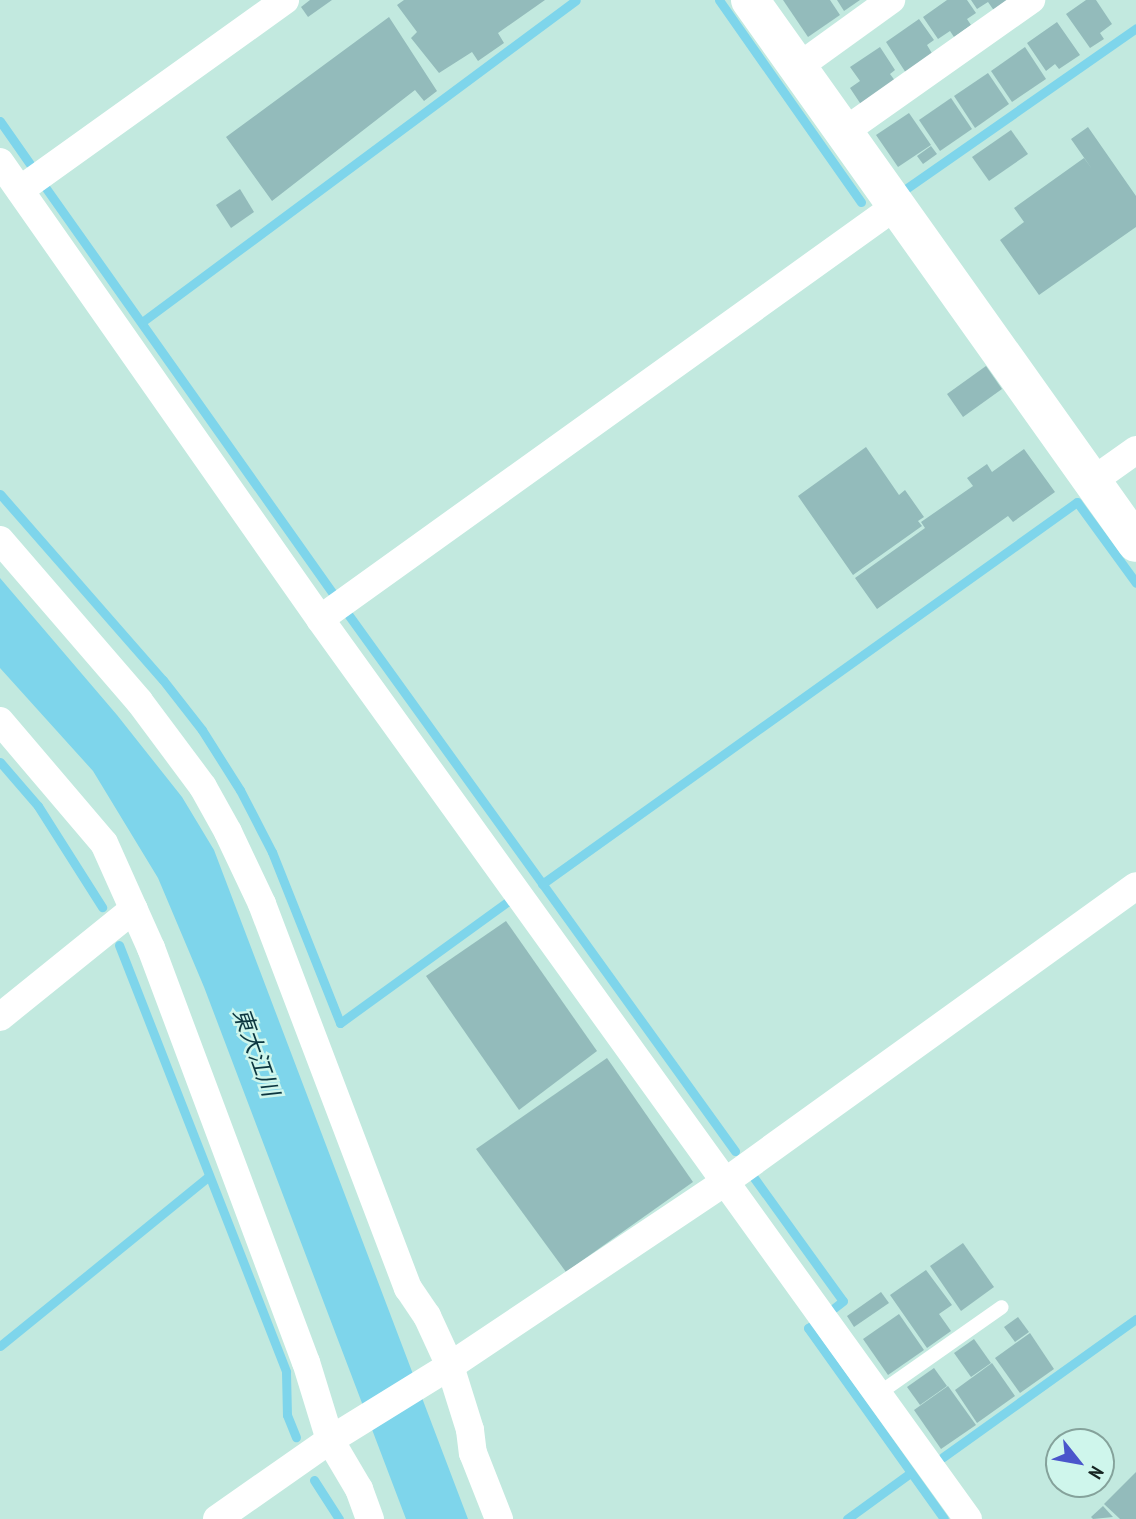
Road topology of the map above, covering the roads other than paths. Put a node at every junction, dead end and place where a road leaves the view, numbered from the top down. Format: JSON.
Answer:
{"nodes":[{"id":1,"x":285,"y":0,"type":"edge"},
{"id":2,"x":750,"y":0,"type":"edge"},
{"id":3,"x":891,"y":0,"type":"edge"},
{"id":4,"x":1031,"y":0,"type":"edge"},
{"id":5,"x":798,"y":66,"type":"junction"},
{"id":6,"x":845,"y":131,"type":"junction"},
{"id":7,"x":0,"y":162,"type":"edge"},
{"id":8,"x":20,"y":190,"type":"junction"},
{"id":9,"x":897,"y":205,"type":"junction"},
{"id":10,"x":1136,"y":450,"type":"edge"},
{"id":11,"x":1091,"y":482,"type":"junction"},
{"id":12,"x":0,"y":540,"type":"edge"},
{"id":13,"x":1136,"y":543,"type":"edge"},
{"id":14,"x":320,"y":619,"type":"junction"},
{"id":15,"x":0,"y":721,"type":"edge"},
{"id":16,"x":1136,"y":886,"type":"edge"},
{"id":17,"x":134,"y":909,"type":"junction"},
{"id":18,"x":0,"y":1017,"type":"edge"},
{"id":19,"x":725,"y":1182,"type":"junction"},
{"id":20,"x":1002,"y":1307,"type":"dead end"},
{"id":21,"x":441,"y":1371,"type":"junction"},
{"id":22,"x":878,"y":1394,"type":"junction"},
{"id":23,"x":336,"y":1436,"type":"junction"},
{"id":24,"x":217,"y":1519,"type":"edge"},
{"id":25,"x":370,"y":1519,"type":"edge"},
{"id":26,"x":499,"y":1519,"type":"edge"},
{"id":27,"x":968,"y":1519,"type":"edge"}],
"edges":[{"from":1,"to":8,"type":"street"},
{"from":2,"to":5,"type":"street"},
{"from":3,"to":5,"type":"street"},
{"from":4,"to":6,"type":"street"},
{"from":5,"to":6,"type":"street"},
{"from":6,"to":9,"type":"street"},
{"from":7,"to":8,"type":"street"},
{"from":8,"to":14,"type":"street"},
{"from":9,"to":11,"type":"street"},
{"from":9,"to":14,"type":"street"},
{"from":10,"to":11,"type":"street"},
{"from":11,"to":13,"type":"street"},
{"from":12,"to":21,"type":"street"},
{"from":14,"to":19,"type":"street"},
{"from":15,"to":17,"type":"street"},
{"from":16,"to":19,"type":"street"},
{"from":17,"to":18,"type":"street"},
{"from":17,"to":23,"type":"street"},
{"from":19,"to":21,"type":"street"},
{"from":19,"to":22,"type":"street"},
{"from":20,"to":22,"type":"lane"},
{"from":21,"to":23,"type":"street"},
{"from":21,"to":26,"type":"street"},
{"from":22,"to":27,"type":"street"},
{"from":23,"to":24,"type":"street"},
{"from":23,"to":25,"type":"street"}]}
